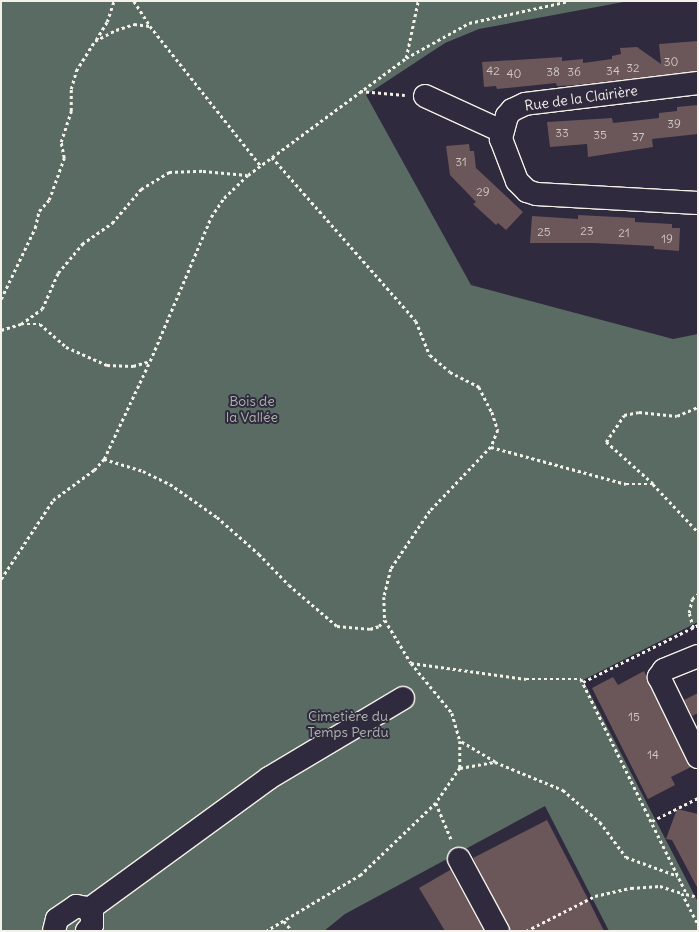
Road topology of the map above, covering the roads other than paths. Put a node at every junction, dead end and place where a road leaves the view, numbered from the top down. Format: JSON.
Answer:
{"nodes":[{"id":1,"x":698,"y":83,"type":"edge"},
{"id":2,"x":425,"y":96,"type":"road end"},
{"id":3,"x":501,"y":131,"type":"junction"},
{"id":4,"x":698,"y":203,"type":"edge"},
{"id":5,"x":698,"y":656,"type":"edge"},
{"id":6,"x":403,"y":698,"type":"dead end"},
{"id":7,"x":698,"y":757,"type":"edge"},
{"id":8,"x":459,"y":859,"type":"road end"},
{"id":9,"x":88,"y":920,"type":"edge"},
{"id":10,"x":54,"y":931,"type":"edge"},
{"id":11,"x":498,"y":931,"type":"edge"}],
"edges":[{"from":1,"to":3,"type":"street","name":"Rue de la Clairière"},
{"from":2,"to":3,"type":"street"},
{"from":3,"to":4,"type":"street"},
{"from":5,"to":7,"type":"street"},
{"from":6,"to":9,"type":"street"},
{"from":8,"to":11,"type":"street"},
{"from":9,"to":10,"type":"street"}]}
